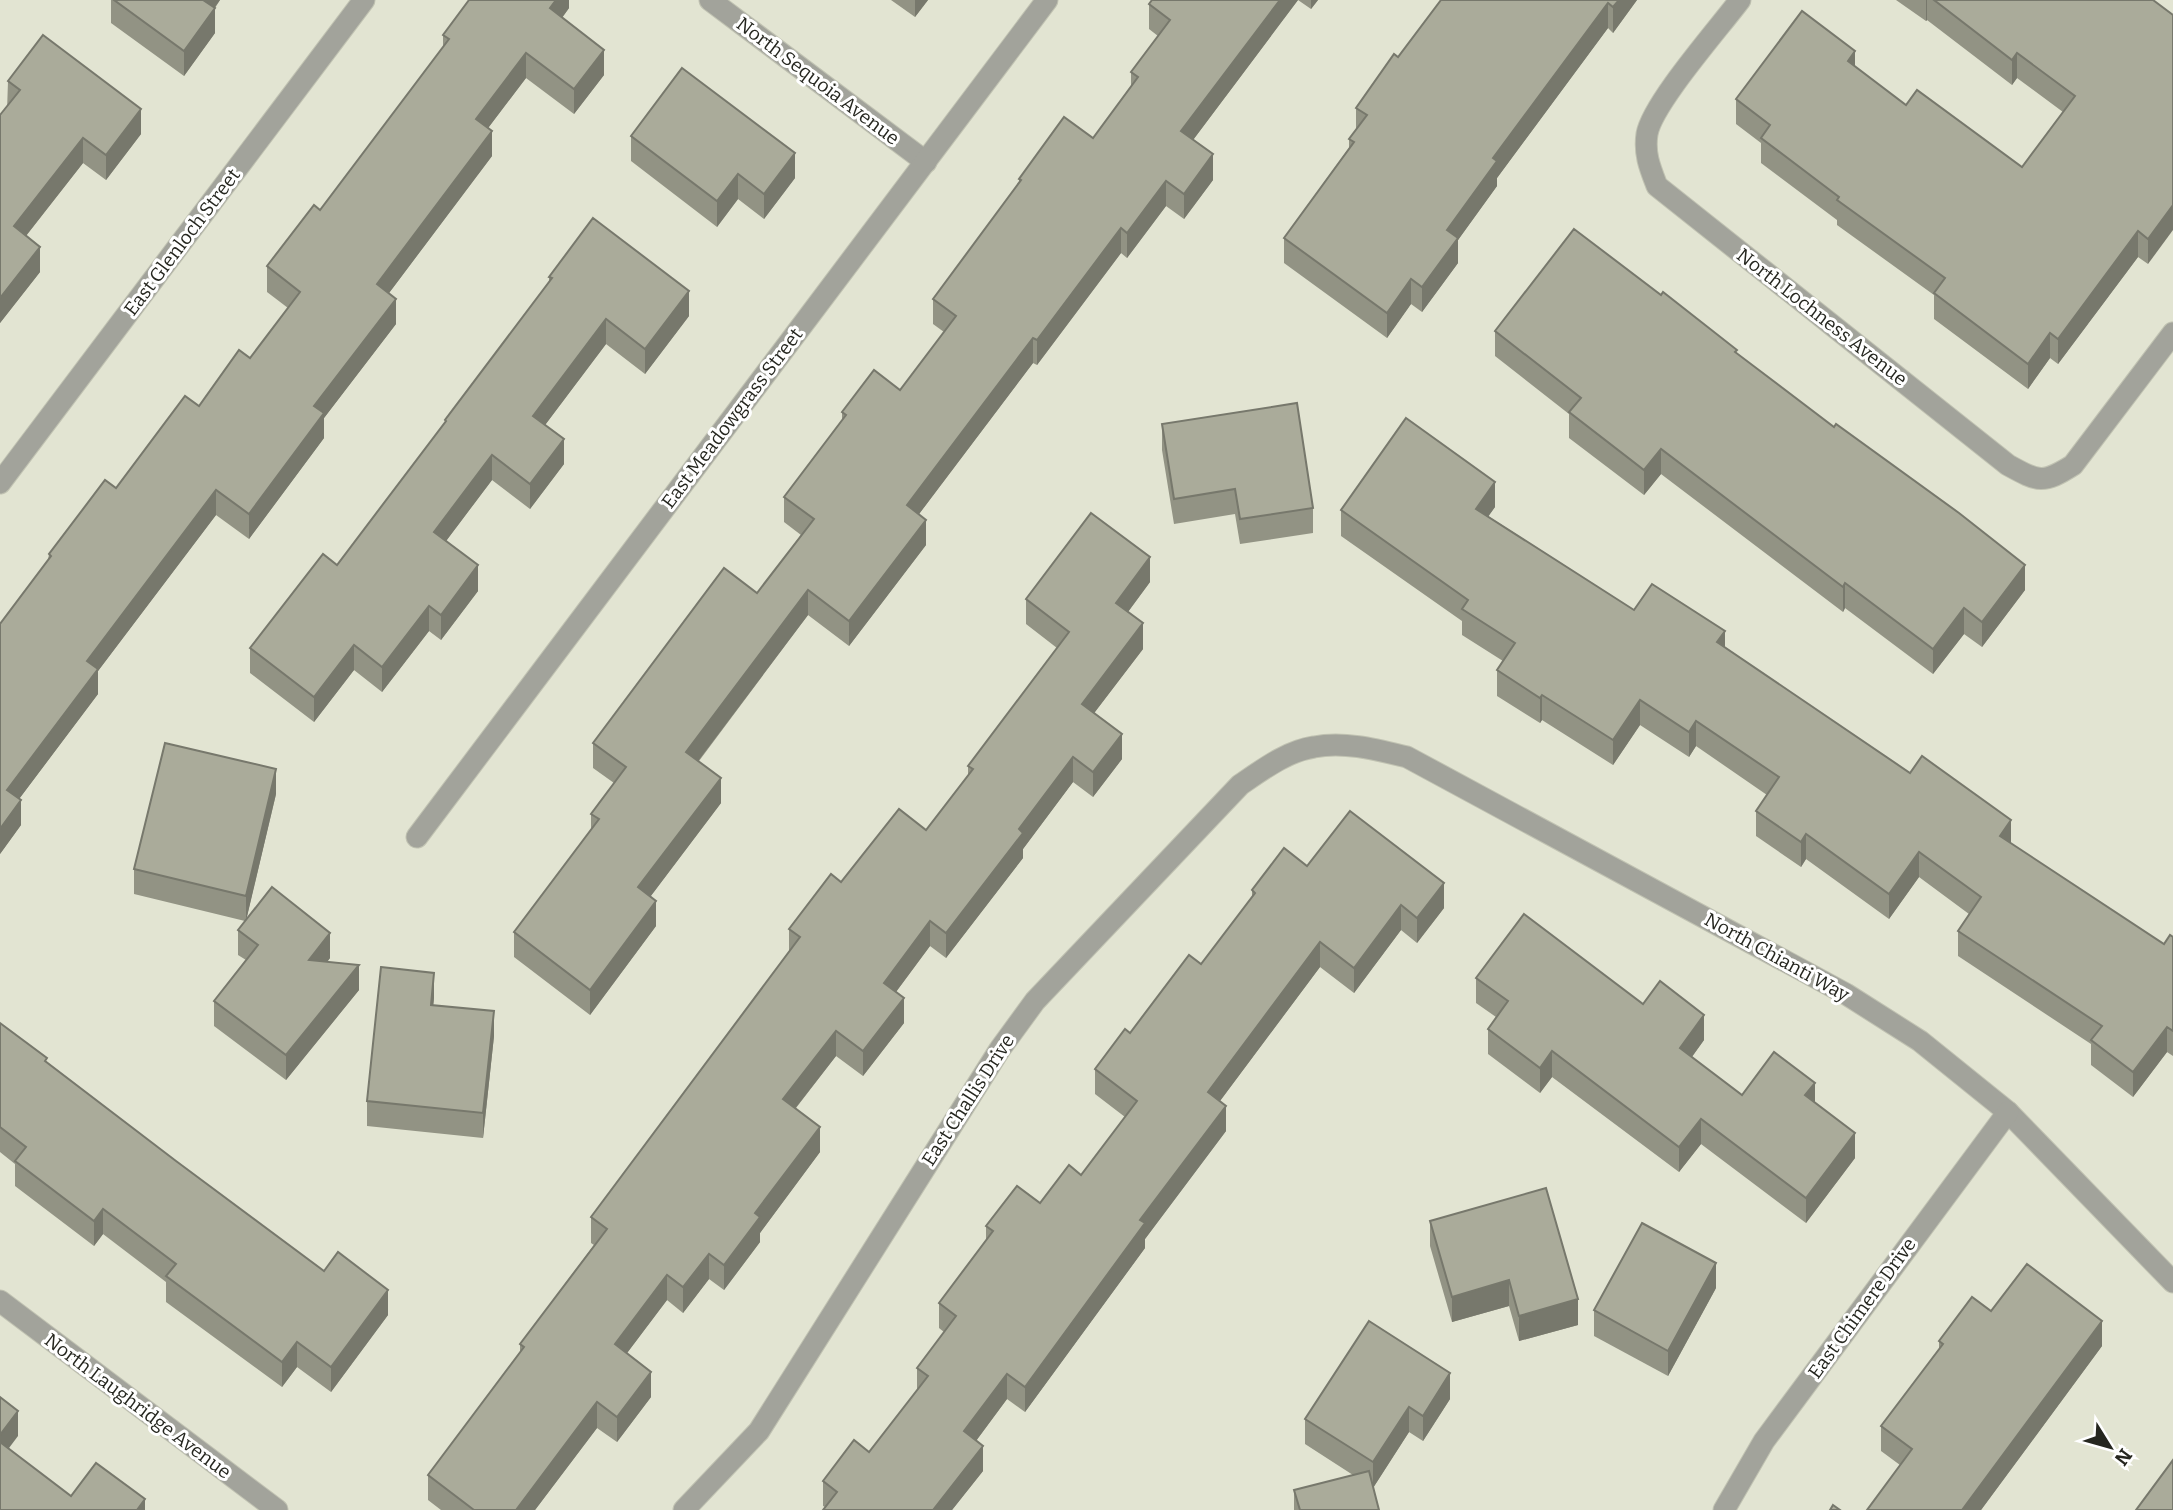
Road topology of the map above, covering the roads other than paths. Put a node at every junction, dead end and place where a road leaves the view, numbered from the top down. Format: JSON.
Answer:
{"nodes":[{"id":1,"x":364,"y":0,"type":"edge"},
{"id":2,"x":710,"y":0,"type":"edge"},
{"id":3,"x":1048,"y":0,"type":"edge"},
{"id":4,"x":1740,"y":0,"type":"edge"},
{"id":5,"x":926,"y":162,"type":"junction"},
{"id":6,"x":2173,"y":332,"type":"edge"},
{"id":7,"x":0,"y":483,"type":"edge"},
{"id":8,"x":1313,"y":747,"type":"joint"},
{"id":9,"x":417,"y":837,"type":"dead end"},
{"id":10,"x":2008,"y":1112,"type":"junction"},
{"id":11,"x":2173,"y":1282,"type":"edge"},
{"id":12,"x":0,"y":1301,"type":"edge"},
{"id":13,"x":277,"y":1510,"type":"edge"},
{"id":14,"x":684,"y":1510,"type":"edge"},
{"id":15,"x":1724,"y":1510,"type":"edge"}],
"edges":[{"from":1,"to":7,"type":"street","name":"East Glenloch Street"},
{"from":2,"to":5,"type":"street","name":"North Sequoia Avenue"},
{"from":3,"to":5,"type":"street","name":"East Meadowgrass Street"},
{"from":4,"to":6,"type":"street","name":"North Lochness Avenue"},
{"from":5,"to":9,"type":"street","name":"East Meadowgrass Street"},
{"from":8,"to":10,"type":"street","name":"North Chianti Way"},
{"from":8,"to":14,"type":"street","name":"East Challis Drive"},
{"from":10,"to":11,"type":"street","name":"North Chianti Way"},
{"from":10,"to":15,"type":"street","name":"East Chimere Drive"},
{"from":12,"to":13,"type":"street","name":"North Laughridge Avenue"}]}
